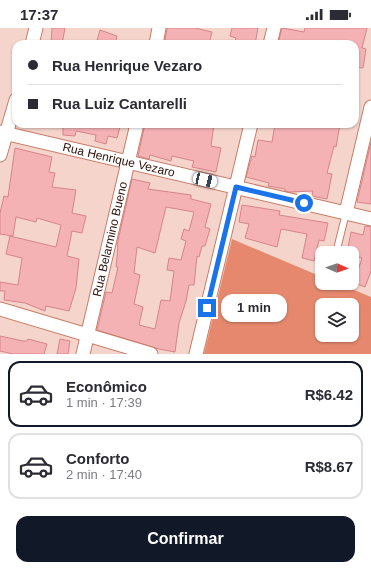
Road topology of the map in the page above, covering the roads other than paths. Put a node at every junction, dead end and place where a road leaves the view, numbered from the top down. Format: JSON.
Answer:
{"nodes":[{"id":1,"x":36,"y":28,"type":"edge"},
{"id":2,"x":159,"y":28,"type":"edge"},
{"id":3,"x":274,"y":28,"type":"edge"},
{"id":4,"x":33,"y":40,"type":"edge"},
{"id":5,"x":157,"y":40,"type":"edge"},
{"id":6,"x":271,"y":40,"type":"edge"},
{"id":7,"x":371,"y":107,"type":"edge"},
{"id":8,"x":12,"y":111,"type":"edge"},
{"id":9,"x":136,"y":128,"type":"edge"},
{"id":10,"x":250,"y":128,"type":"edge"},
{"id":11,"x":4,"y":132,"type":"edge"},
{"id":12,"x":0,"y":155,"type":"edge"},
{"id":13,"x":128,"y":161,"type":"junction"},
{"id":14,"x":236,"y":187,"type":"junction"},
{"id":15,"x":346,"y":213,"type":"junction"},
{"id":16,"x":371,"y":219,"type":"edge"},
{"id":17,"x":338,"y":246,"type":"edge"},
{"id":18,"x":0,"y":309,"type":"edge"},
{"id":19,"x":87,"y":335,"type":"junction"},
{"id":20,"x":83,"y":354,"type":"edge"},
{"id":21,"x":151,"y":354,"type":"edge"},
{"id":22,"x":196,"y":354,"type":"edge"}],
"edges":[{"from":1,"to":4,"type":"street"},
{"from":2,"to":5,"type":"street"},
{"from":3,"to":6,"type":"street"},
{"from":7,"to":15,"type":"street"},
{"from":8,"to":11,"type":"street"},
{"from":9,"to":13,"type":"street","name":"Rua Belarmino Bueno"},
{"from":10,"to":14,"type":"street"},
{"from":11,"to":12,"type":"street"},
{"from":11,"to":13,"type":"street","name":"Rua Henrique Vezaro"},
{"from":13,"to":14,"type":"street","name":"Rua Henrique Vezaro"},
{"from":13,"to":19,"type":"street","name":"Rua Belarmino Bueno"},
{"from":14,"to":15,"type":"street","name":"Rua Henrique Vezaro"},
{"from":14,"to":22,"type":"street"},
{"from":15,"to":16,"type":"street","name":"Rua Henrique Vezaro"},
{"from":15,"to":17,"type":"lane"},
{"from":18,"to":19,"type":"street"},
{"from":19,"to":20,"type":"street","name":"Rua Belarmino Bueno"},
{"from":19,"to":21,"type":"street"}]}
